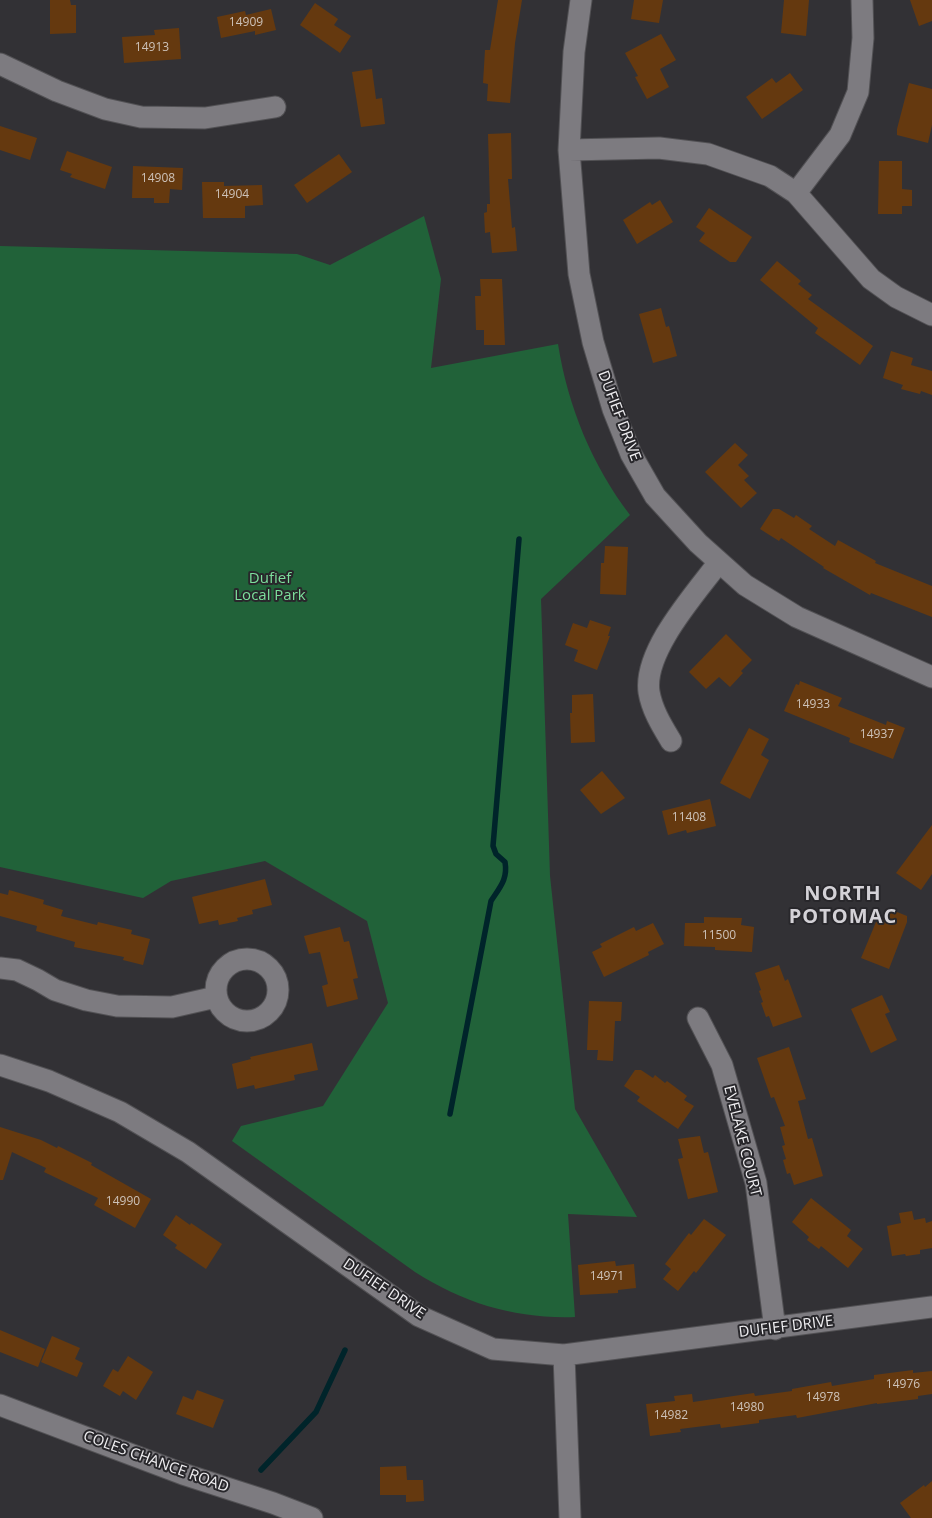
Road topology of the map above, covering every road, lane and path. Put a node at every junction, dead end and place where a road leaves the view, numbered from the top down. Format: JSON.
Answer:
{"nodes":[{"id":1,"x":581,"y":0,"type":"edge"},
{"id":2,"x":862,"y":0,"type":"edge"},
{"id":3,"x":0,"y":64,"type":"edge"},
{"id":4,"x":276,"y":108,"type":"dead end"},
{"id":5,"x":569,"y":150,"type":"junction"},
{"id":6,"x":796,"y":193,"type":"junction"},
{"id":7,"x":932,"y":315,"type":"edge"},
{"id":8,"x":719,"y":562,"type":"junction"},
{"id":9,"x":932,"y":676,"type":"edge"},
{"id":10,"x":671,"y":740,"type":"dead end"},
{"id":11,"x":0,"y":968,"type":"edge"},
{"id":12,"x":216,"y":997,"type":"dead end"},
{"id":13,"x":698,"y":1018,"type":"dead end"},
{"id":14,"x":0,"y":1065,"type":"edge"},
{"id":15,"x":932,"y":1307,"type":"edge"},
{"id":16,"x":776,"y":1328,"type":"junction"},
{"id":17,"x":564,"y":1354,"type":"junction"},
{"id":18,"x":0,"y":1405,"type":"edge"},
{"id":19,"x":312,"y":1518,"type":"edge"},
{"id":20,"x":570,"y":1518,"type":"edge"}],
"edges":[{"from":1,"to":5,"type":"street","name":"DUFIEF DRIVE"},
{"from":2,"to":6,"type":"street"},
{"from":3,"to":4,"type":"street"},
{"from":5,"to":6,"type":"street"},
{"from":5,"to":8,"type":"street","name":"DUFIEF DRIVE"},
{"from":6,"to":7,"type":"street"},
{"from":8,"to":9,"type":"street","name":"DUFIEF DRIVE"},
{"from":8,"to":10,"type":"street"},
{"from":11,"to":12,"type":"street"},
{"from":13,"to":16,"type":"street","name":"EVELAKE COURT"},
{"from":14,"to":17,"type":"street","name":"DUFIEF DRIVE"},
{"from":15,"to":16,"type":"street","name":"DUFIEF DRIVE"},
{"from":16,"to":17,"type":"street","name":"DUFIEF DRIVE"},
{"from":17,"to":20,"type":"street"},
{"from":18,"to":19,"type":"street","name":"COLES CHANCE ROAD"}]}
